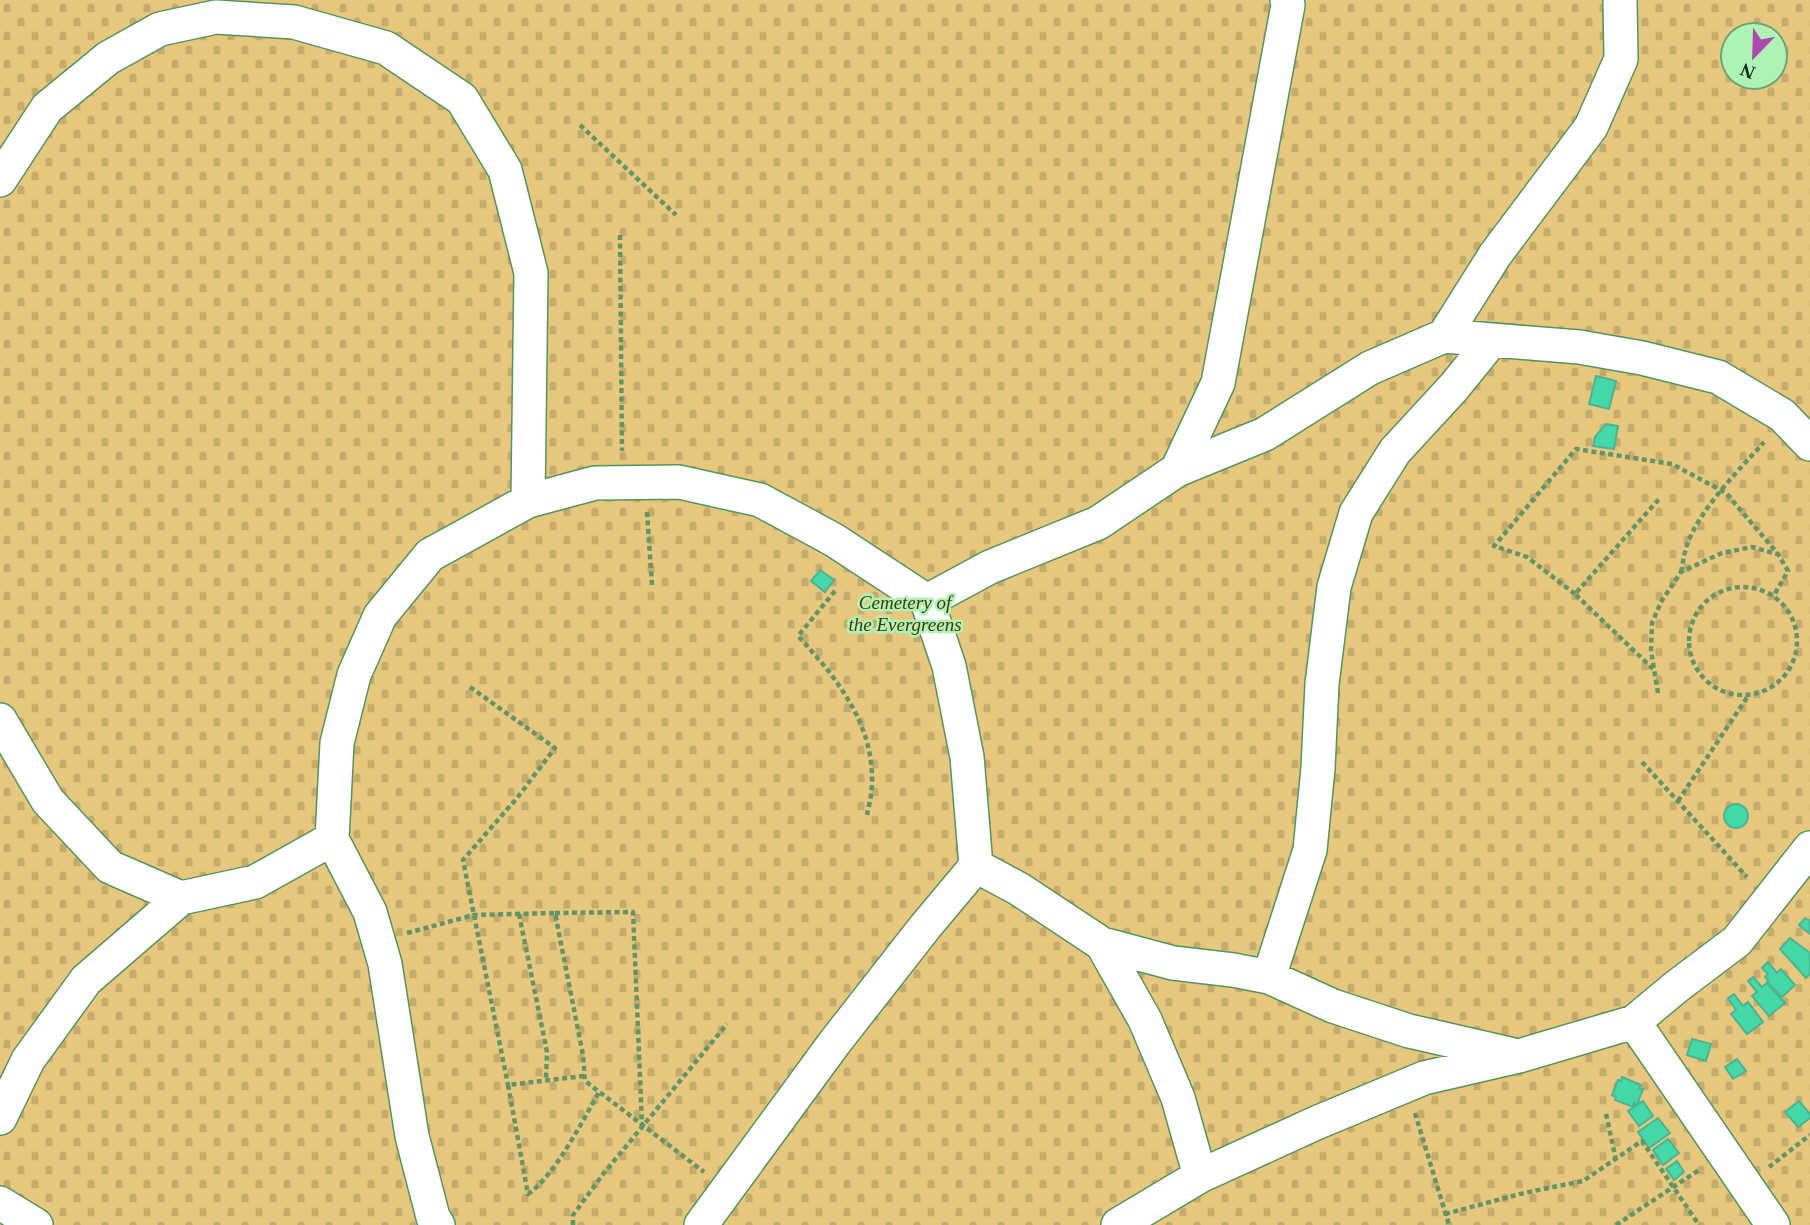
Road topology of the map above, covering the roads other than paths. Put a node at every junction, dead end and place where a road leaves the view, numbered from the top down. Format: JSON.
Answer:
{"nodes":[{"id":1,"x":1287,"y":0,"type":"edge"},
{"id":2,"x":1620,"y":0,"type":"edge"},
{"id":3,"x":217,"y":8,"type":"edge"},
{"id":4,"x":0,"y":180,"type":"edge"},
{"id":5,"x":1444,"y":336,"type":"junction"},
{"id":6,"x":1492,"y":340,"type":"junction"},
{"id":7,"x":1810,"y":444,"type":"edge"},
{"id":8,"x":1177,"y":470,"type":"junction"},
{"id":9,"x":528,"y":501,"type":"junction"},
{"id":10,"x":927,"y":601,"type":"junction"},
{"id":11,"x":0,"y":720,"type":"edge"},
{"id":12,"x":332,"y":839,"type":"junction"},
{"id":13,"x":1810,"y":848,"type":"edge"},
{"id":14,"x":976,"y":866,"type":"junction"},
{"id":15,"x":181,"y":898,"type":"junction"},
{"id":16,"x":1102,"y":943,"type":"junction"},
{"id":17,"x":1269,"y":977,"type":"junction"},
{"id":18,"x":1634,"y":1022,"type":"junction"},
{"id":19,"x":1519,"y":1056,"type":"junction"},
{"id":20,"x":0,"y":1118,"type":"edge"},
{"id":21,"x":1200,"y":1177,"type":"junction"},
{"id":22,"x":0,"y":1203,"type":"edge"},
{"id":23,"x":36,"y":1225,"type":"edge"},
{"id":24,"x":438,"y":1225,"type":"edge"},
{"id":25,"x":701,"y":1225,"type":"edge"},
{"id":26,"x":1118,"y":1225,"type":"edge"},
{"id":27,"x":1773,"y":1225,"type":"edge"}],
"edges":[{"from":1,"to":8,"type":"lane"},
{"from":2,"to":5,"type":"lane"},
{"from":3,"to":4,"type":"lane"},
{"from":3,"to":9,"type":"lane"},
{"from":5,"to":6,"type":"lane"},
{"from":5,"to":8,"type":"lane"},
{"from":6,"to":7,"type":"lane"},
{"from":6,"to":17,"type":"lane"},
{"from":8,"to":10,"type":"lane"},
{"from":9,"to":10,"type":"lane"},
{"from":9,"to":12,"type":"lane"},
{"from":10,"to":14,"type":"lane"},
{"from":11,"to":15,"type":"lane"},
{"from":12,"to":15,"type":"lane"},
{"from":12,"to":24,"type":"lane"},
{"from":13,"to":18,"type":"lane"},
{"from":14,"to":16,"type":"lane"},
{"from":14,"to":25,"type":"lane"},
{"from":15,"to":20,"type":"lane"},
{"from":16,"to":17,"type":"lane"},
{"from":16,"to":21,"type":"lane"},
{"from":17,"to":19,"type":"lane"},
{"from":18,"to":19,"type":"lane"},
{"from":18,"to":27,"type":"lane"},
{"from":19,"to":21,"type":"lane"},
{"from":21,"to":26,"type":"lane"},
{"from":22,"to":23,"type":"lane"}]}
